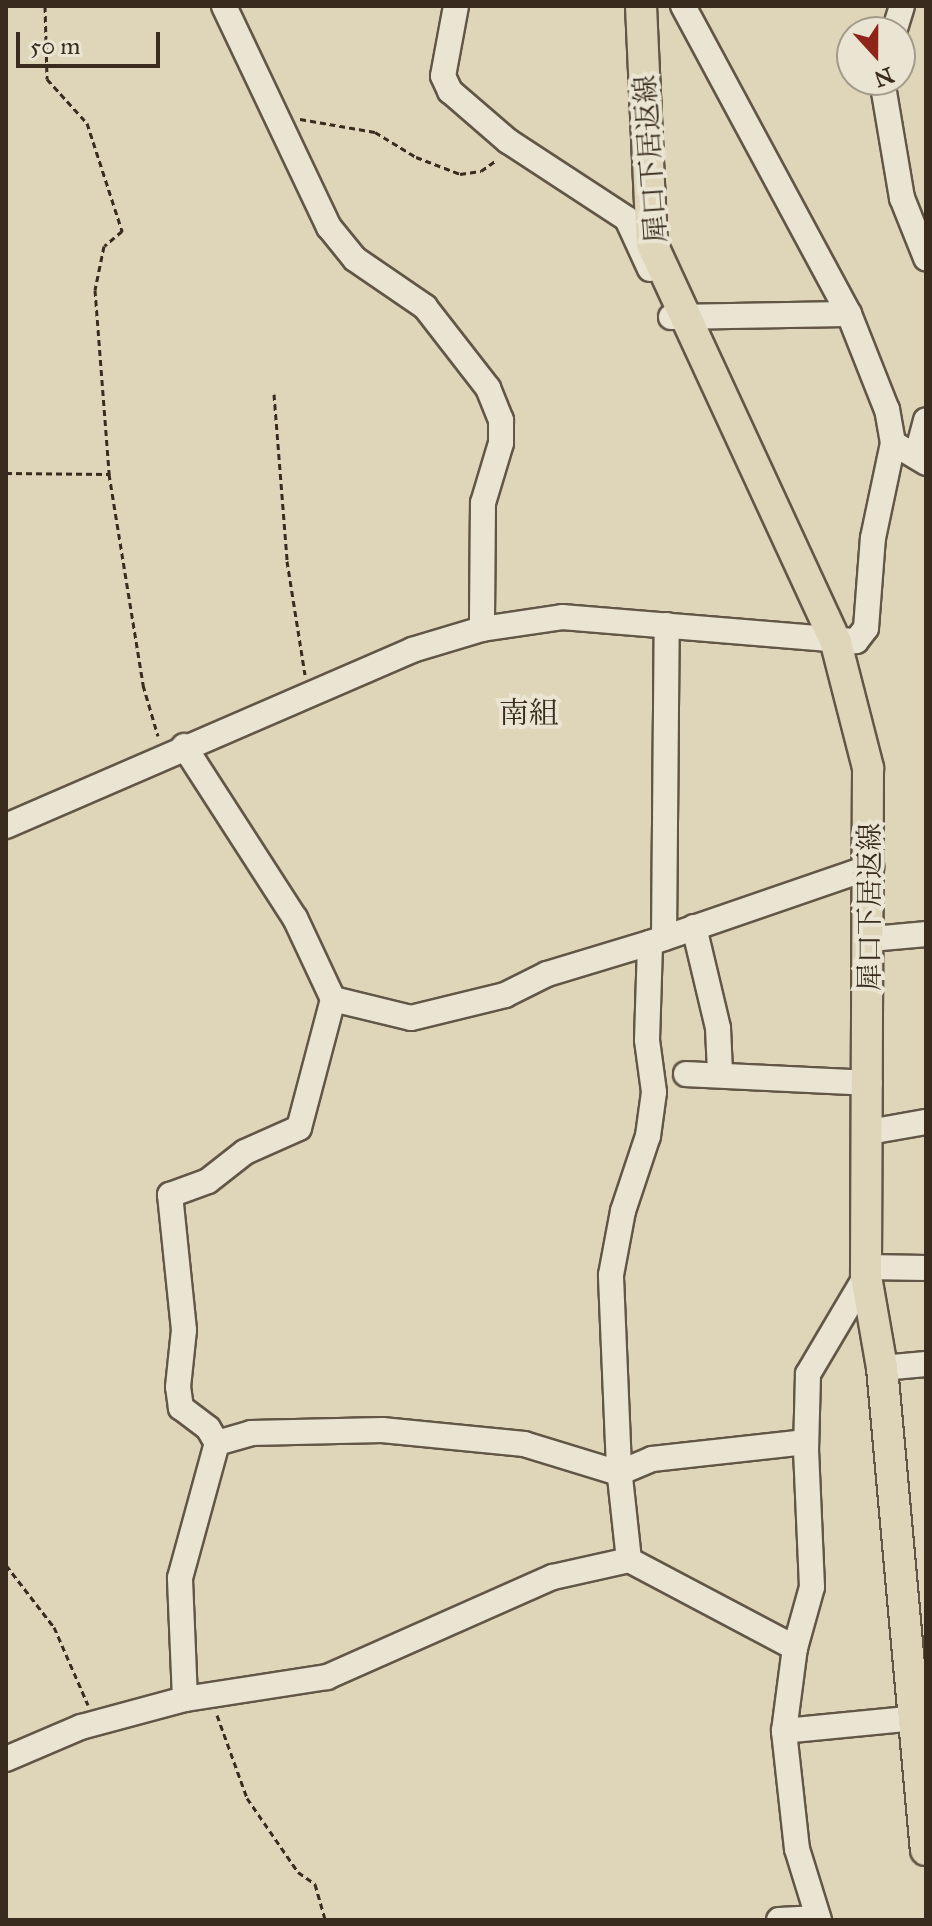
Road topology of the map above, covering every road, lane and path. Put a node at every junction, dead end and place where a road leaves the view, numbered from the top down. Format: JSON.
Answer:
{"nodes":[{"id":1,"x":45,"y":6,"type":"edge"},
{"id":2,"x":224,"y":6,"type":"edge"},
{"id":3,"x":456,"y":6,"type":"edge"},
{"id":4,"x":641,"y":6,"type":"edge"},
{"id":5,"x":683,"y":6,"type":"edge"},
{"id":6,"x":885,"y":96,"type":"edge"},
{"id":7,"x":279,"y":119,"type":"junction"},
{"id":8,"x":516,"y":146,"type":"junction"},
{"id":9,"x":926,"y":258,"type":"edge"},
{"id":10,"x":849,"y":314,"type":"junction"},
{"id":11,"x":687,"y":317,"type":"junction"},
{"id":12,"x":274,"y":394,"type":"dead end"},
{"id":13,"x":926,"y":420,"type":"edge"},
{"id":14,"x":893,"y":443,"type":"junction"},
{"id":15,"x":921,"y":459,"type":"edge"},
{"id":16,"x":6,"y":473,"type":"edge"},
{"id":17,"x":109,"y":474,"type":"junction"},
{"id":18,"x":667,"y":625,"type":"junction"},
{"id":19,"x":482,"y":629,"type":"junction"},
{"id":20,"x":836,"y":643,"type":"junction"},
{"id":21,"x":308,"y":694,"type":"junction"},
{"id":22,"x":174,"y":751,"type":"junction"},
{"id":23,"x":6,"y":826,"type":"edge"},
{"id":24,"x":871,"y":867,"type":"junction"},
{"id":25,"x":694,"y":927,"type":"junction"},
{"id":26,"x":926,"y":934,"type":"edge"},
{"id":27,"x":871,"y":939,"type":"junction"},
{"id":28,"x":657,"y":940,"type":"junction"},
{"id":29,"x":333,"y":999,"type":"junction"},
{"id":30,"x":720,"y":1072,"type":"junction"},
{"id":31,"x":686,"y":1074,"type":"dead end"},
{"id":32,"x":870,"y":1083,"type":"junction"},
{"id":33,"x":926,"y":1122,"type":"edge"},
{"id":34,"x":869,"y":1132,"type":"junction"},
{"id":35,"x":926,"y":1268,"type":"edge"},
{"id":36,"x":866,"y":1271,"type":"junction"},
{"id":37,"x":926,"y":1364,"type":"edge"},
{"id":38,"x":882,"y":1368,"type":"junction"},
{"id":39,"x":806,"y":1442,"type":"junction"},
{"id":40,"x":217,"y":1443,"type":"junction"},
{"id":41,"x":619,"y":1473,"type":"junction"},
{"id":42,"x":629,"y":1560,"type":"junction"},
{"id":43,"x":6,"y":1565,"type":"edge"},
{"id":44,"x":795,"y":1648,"type":"junction"},
{"id":45,"x":210,"y":1696,"type":"junction"},
{"id":46,"x":185,"y":1699,"type":"junction"},
{"id":47,"x":919,"y":1719,"type":"edge"},
{"id":48,"x":96,"y":1723,"type":"junction"},
{"id":49,"x":784,"y":1731,"type":"junction"},
{"id":50,"x":6,"y":1759,"type":"edge"},
{"id":51,"x":926,"y":1850,"type":"edge"},
{"id":52,"x":818,"y":1919,"type":"edge"},
{"id":53,"x":325,"y":1920,"type":"edge"},
{"id":54,"x":779,"y":1920,"type":"edge"}],
"edges":[{"from":1,"to":17,"type":"path"},
{"from":2,"to":7,"type":"street"},
{"from":3,"to":8,"type":"street"},
{"from":4,"to":11,"type":"main road","name":"犀口下居返線"},
{"from":5,"to":10,"type":"street"},
{"from":6,"to":9,"type":"street"},
{"from":7,"to":8,"type":"path"},
{"from":7,"to":19,"type":"street"},
{"from":8,"to":11,"type":"street"},
{"from":10,"to":11,"type":"street"},
{"from":10,"to":14,"type":"street"},
{"from":11,"to":20,"type":"main road","name":"犀口下居返線"},
{"from":12,"to":21,"type":"path"},
{"from":13,"to":15,"type":"street"},
{"from":14,"to":15,"type":"street"},
{"from":14,"to":20,"type":"street"},
{"from":16,"to":17,"type":"path"},
{"from":17,"to":22,"type":"path"},
{"from":18,"to":19,"type":"street"},
{"from":18,"to":20,"type":"street"},
{"from":18,"to":28,"type":"street"},
{"from":19,"to":21,"type":"street"},
{"from":20,"to":24,"type":"main road","name":"犀口下居返線"},
{"from":21,"to":22,"type":"street"},
{"from":22,"to":23,"type":"street"},
{"from":22,"to":29,"type":"street"},
{"from":24,"to":25,"type":"street"},
{"from":24,"to":27,"type":"main road","name":"犀口下居返線"},
{"from":25,"to":28,"type":"street"},
{"from":25,"to":30,"type":"street"},
{"from":26,"to":27,"type":"street"},
{"from":27,"to":32,"type":"main road","name":"犀口下居返線"},
{"from":28,"to":29,"type":"street"},
{"from":28,"to":41,"type":"street"},
{"from":29,"to":40,"type":"street"},
{"from":30,"to":31,"type":"street"},
{"from":30,"to":32,"type":"street"},
{"from":32,"to":34,"type":"main road","name":"犀口下居返線"},
{"from":33,"to":34,"type":"street"},
{"from":34,"to":36,"type":"main road","name":"犀口下居返線"},
{"from":35,"to":36,"type":"street"},
{"from":36,"to":38,"type":"main road","name":"犀口下居返線"},
{"from":36,"to":39,"type":"street"},
{"from":37,"to":38,"type":"street"},
{"from":38,"to":47,"type":"main road","name":"犀口下居返線"},
{"from":39,"to":41,"type":"street"},
{"from":39,"to":44,"type":"street"},
{"from":40,"to":41,"type":"street"},
{"from":40,"to":46,"type":"street"},
{"from":41,"to":42,"type":"street"},
{"from":42,"to":44,"type":"street"},
{"from":42,"to":45,"type":"street"},
{"from":43,"to":48,"type":"path"},
{"from":44,"to":49,"type":"street"},
{"from":45,"to":46,"type":"street"},
{"from":45,"to":53,"type":"path"},
{"from":46,"to":48,"type":"street"},
{"from":47,"to":49,"type":"street"},
{"from":47,"to":51,"type":"main road","name":"犀口下居返線"},
{"from":48,"to":50,"type":"street"},
{"from":49,"to":52,"type":"street"},
{"from":52,"to":54,"type":"street"}]}
